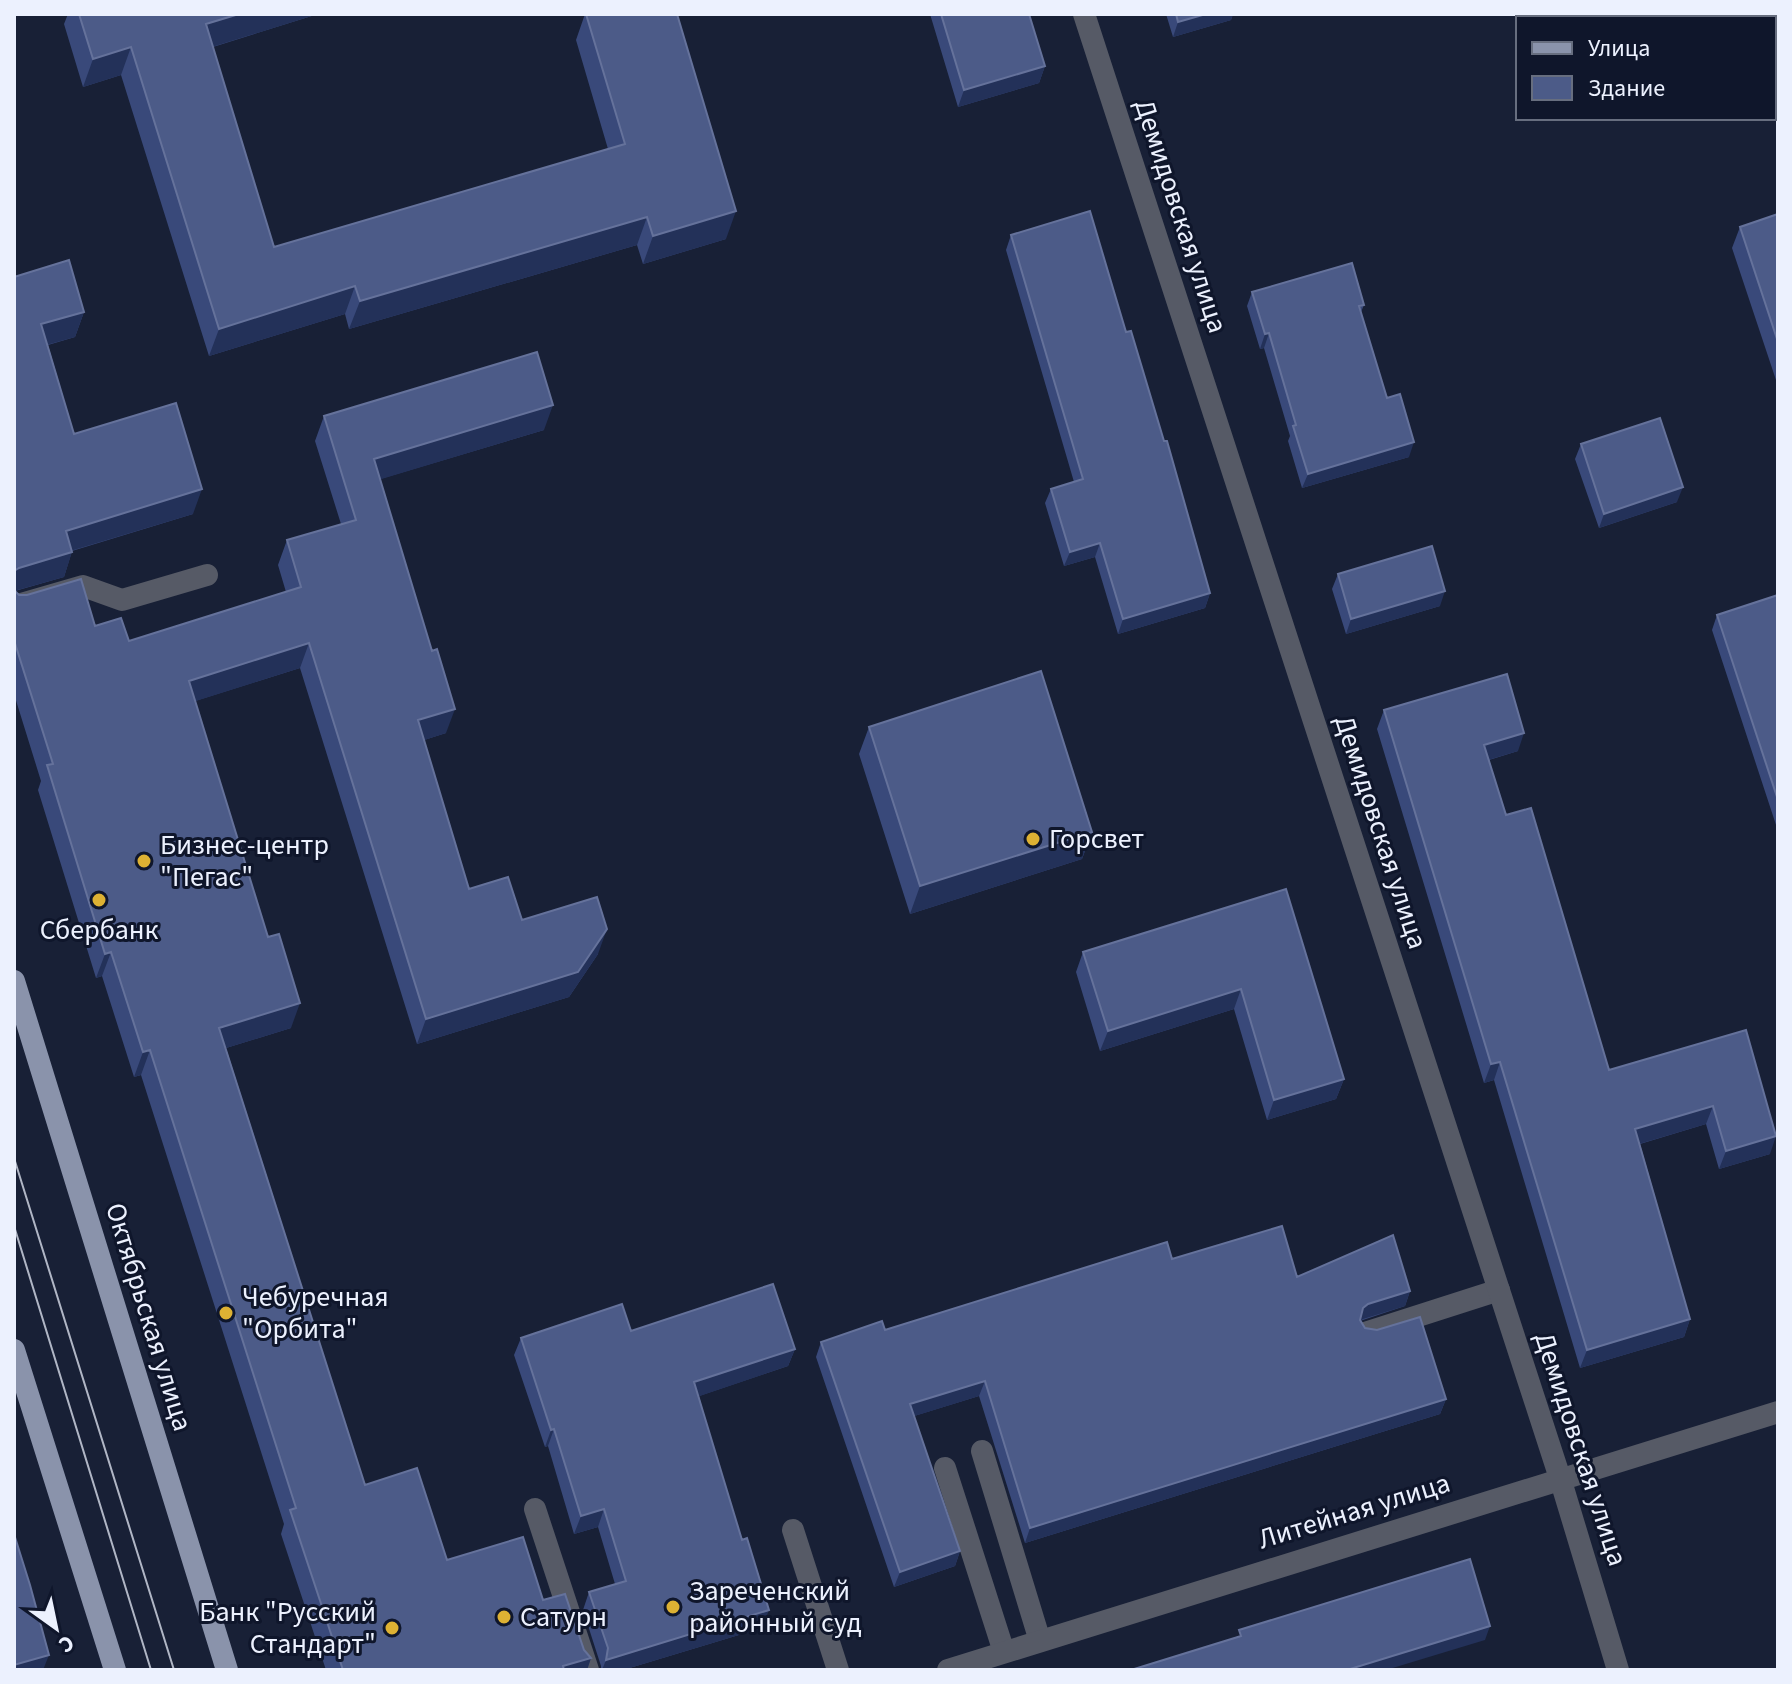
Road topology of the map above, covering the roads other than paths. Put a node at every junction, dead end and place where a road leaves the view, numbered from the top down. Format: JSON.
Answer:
{"nodes":[{"id":1,"x":1084,"y":14,"type":"edge"},
{"id":2,"x":207,"y":575,"type":"dead end"},
{"id":3,"x":14,"y":606,"type":"edge"},
{"id":4,"x":14,"y":981,"type":"edge"},
{"id":5,"x":1499,"y":1290,"type":"junction"},
{"id":6,"x":1368,"y":1332,"type":"edge"},
{"id":7,"x":14,"y":1350,"type":"edge"},
{"id":8,"x":1778,"y":1412,"type":"edge"},
{"id":9,"x":982,"y":1451,"type":"dead end"},
{"id":10,"x":945,"y":1468,"type":"dead end"},
{"id":11,"x":1560,"y":1478,"type":"junction"},
{"id":12,"x":535,"y":1509,"type":"dead end"},
{"id":13,"x":793,"y":1530,"type":"dead end"},
{"id":14,"x":1040,"y":1641,"type":"junction"},
{"id":15,"x":1004,"y":1652,"type":"junction"},
{"id":16,"x":115,"y":1670,"type":"edge"},
{"id":17,"x":227,"y":1670,"type":"edge"},
{"id":18,"x":588,"y":1670,"type":"edge"},
{"id":19,"x":838,"y":1670,"type":"edge"},
{"id":20,"x":948,"y":1670,"type":"edge"},
{"id":21,"x":1618,"y":1670,"type":"edge"}],
"edges":[{"from":1,"to":5,"type":"street","name":"Демидовская улица"},
{"from":2,"to":3,"type":"street"},
{"from":4,"to":17,"type":"main road","name":"Октябрьская улица"},
{"from":5,"to":6,"type":"street"},
{"from":5,"to":11,"type":"street","name":"Демидовская улица"},
{"from":7,"to":16,"type":"main road"},
{"from":8,"to":11,"type":"street","name":"Литейная улица"},
{"from":9,"to":14,"type":"street"},
{"from":10,"to":15,"type":"street"},
{"from":11,"to":14,"type":"street","name":"Литейная улица"},
{"from":11,"to":21,"type":"street","name":"Демидовская улица"},
{"from":12,"to":18,"type":"street"},
{"from":13,"to":19,"type":"street"},
{"from":14,"to":15,"type":"street","name":"Литейная улица"},
{"from":15,"to":20,"type":"street","name":"Литейная улица"}]}
